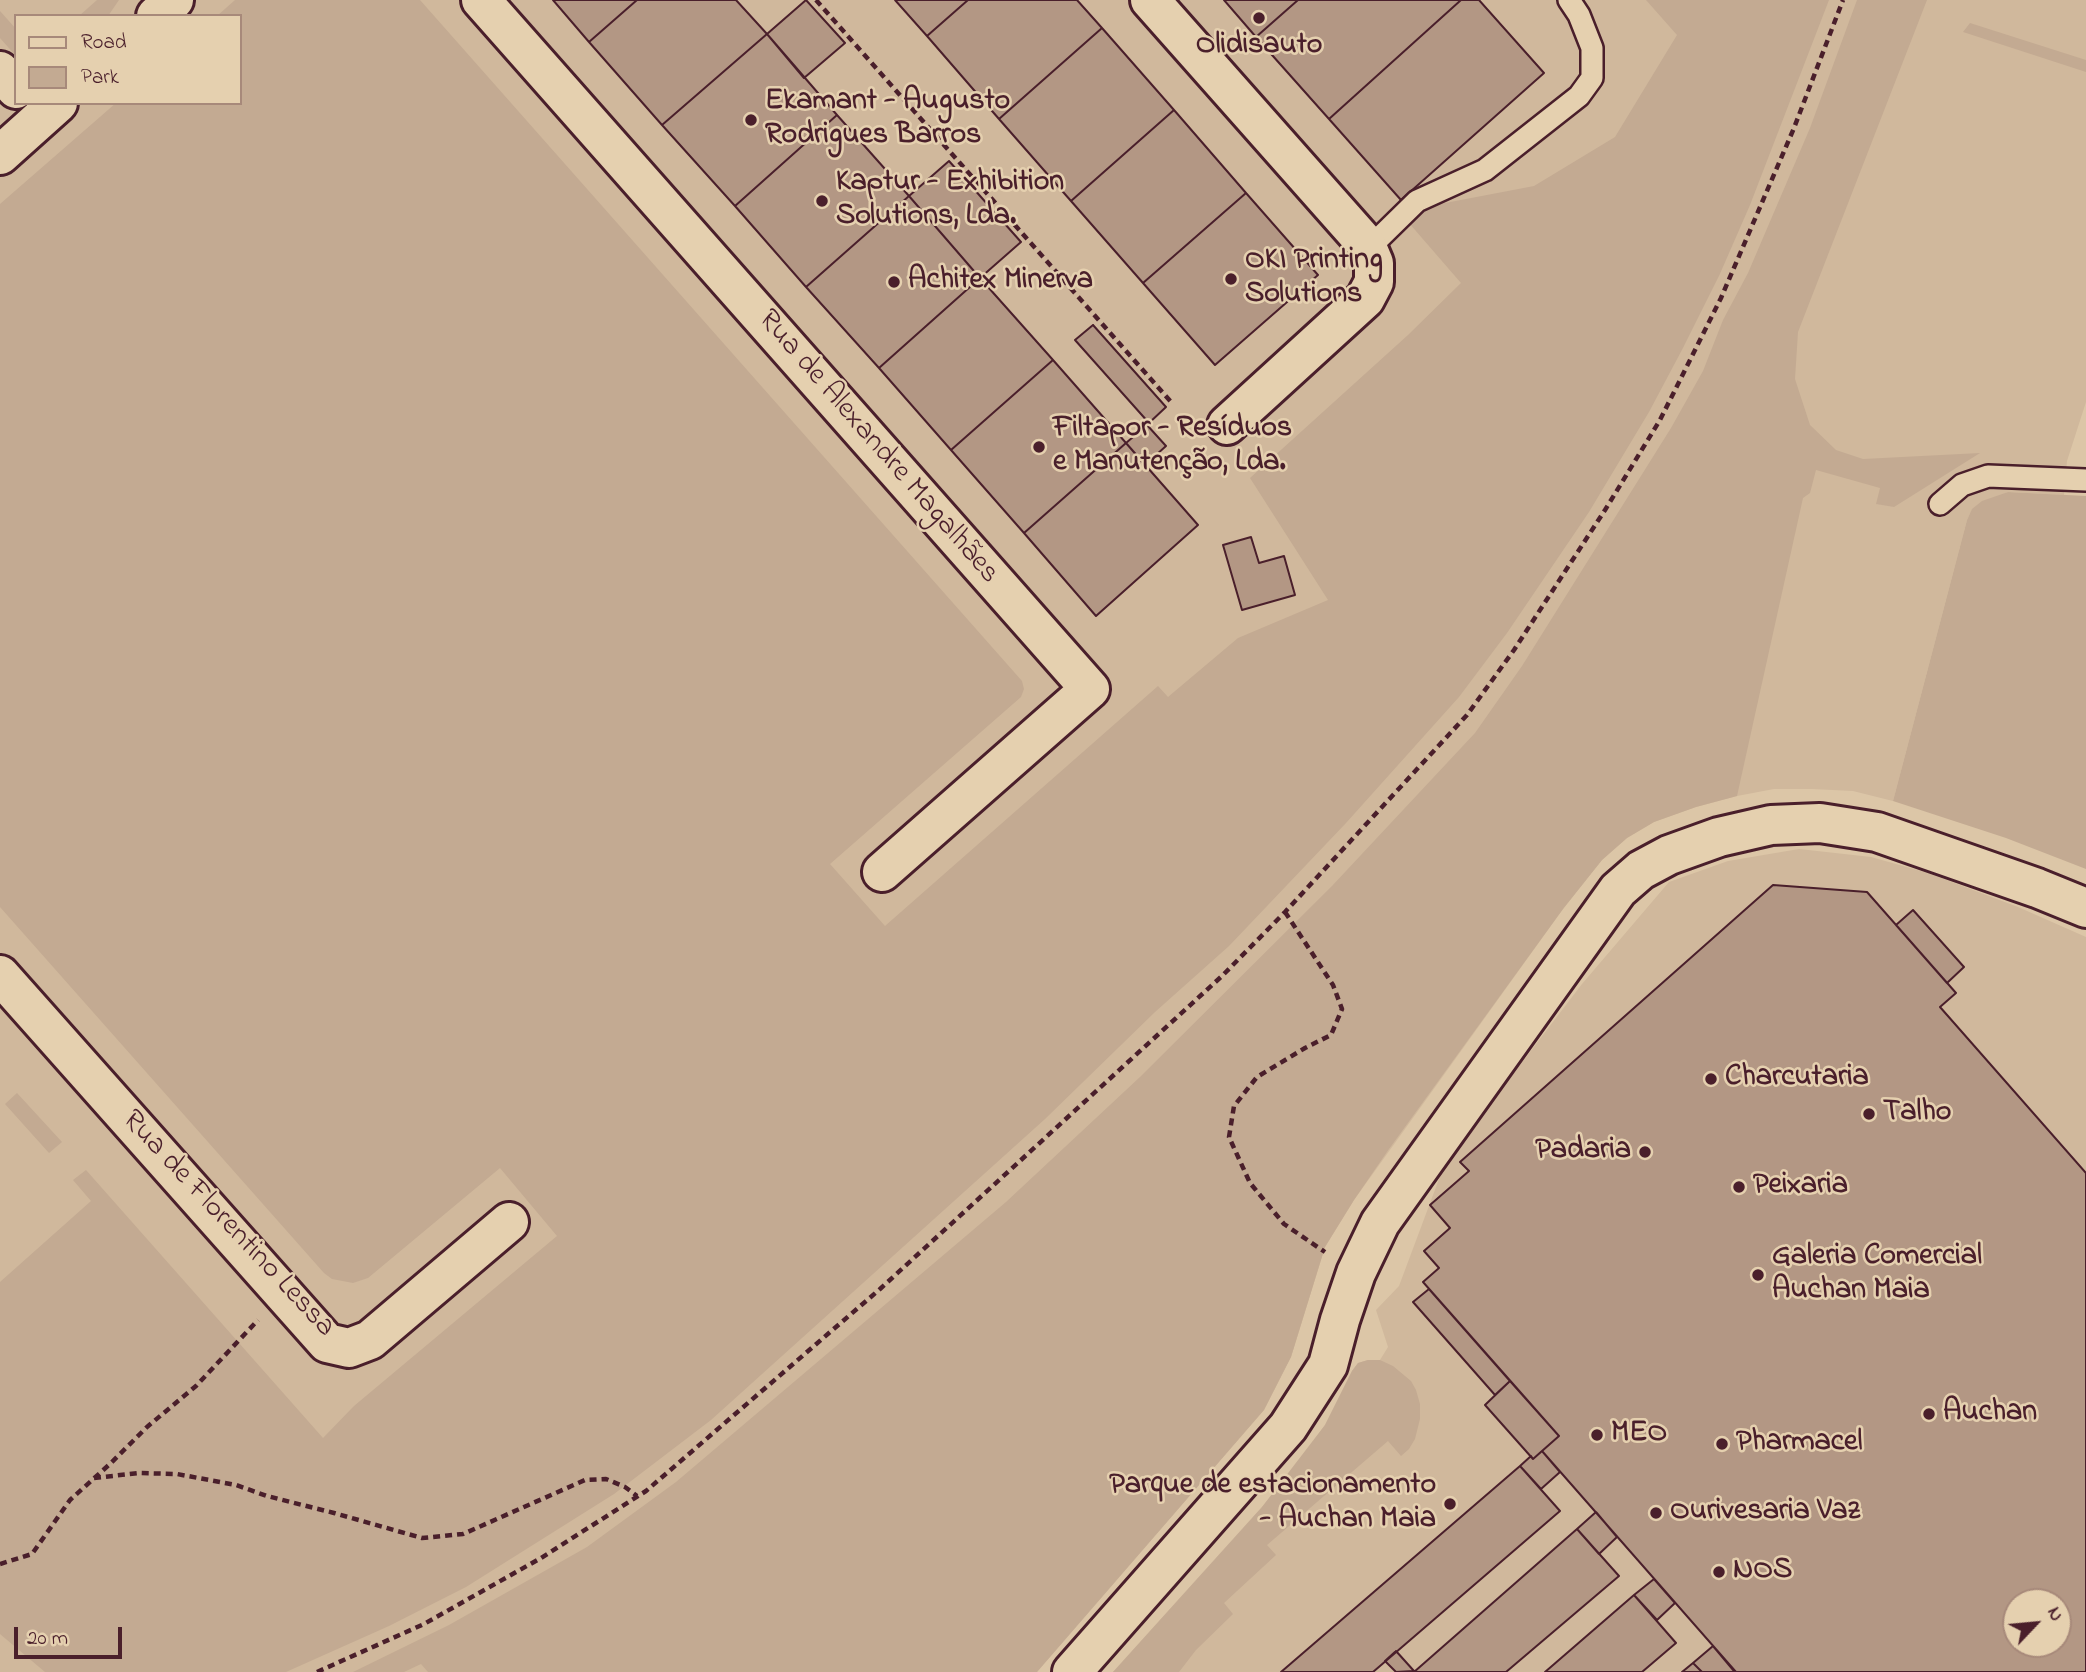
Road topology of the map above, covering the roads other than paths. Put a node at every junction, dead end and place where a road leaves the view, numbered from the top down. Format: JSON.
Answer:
{"nodes":[{"id":1,"x":174,"y":0,"type":"edge"},
{"id":2,"x":481,"y":0,"type":"edge"},
{"id":3,"x":1150,"y":0,"type":"edge"},
{"id":4,"x":1569,"y":0,"type":"edge"},
{"id":5,"x":158,"y":14,"type":"edge"},
{"id":6,"x":0,"y":71,"type":"edge"},
{"id":7,"x":14,"y":87,"type":"edge"},
{"id":8,"x":43,"y":108,"type":"edge"},
{"id":9,"x":0,"y":155,"type":"edge"},
{"id":10,"x":1368,"y":249,"type":"junction"},
{"id":11,"x":1227,"y":425,"type":"dead end"},
{"id":12,"x":2086,"y":480,"type":"edge"},
{"id":13,"x":1940,"y":504,"type":"dead end"},
{"id":14,"x":882,"y":872,"type":"dead end"},
{"id":15,"x":2086,"y":908,"type":"edge"},
{"id":16,"x":0,"y":975,"type":"edge"},
{"id":17,"x":509,"y":1222,"type":"dead end"},
{"id":18,"x":1072,"y":1672,"type":"edge"}],
"edges":[{"from":1,"to":5,"type":"street"},
{"from":2,"to":14,"type":"street","name":"Rua de Alexandre Magalhães"},
{"from":3,"to":10,"type":"street"},
{"from":4,"to":10,"type":"lane"},
{"from":6,"to":7,"type":"street"},
{"from":8,"to":9,"type":"street"},
{"from":10,"to":11,"type":"street"},
{"from":12,"to":13,"type":"lane"},
{"from":15,"to":18,"type":"street"},
{"from":16,"to":17,"type":"street","name":"Rua de Florentino Lessa"}]}
